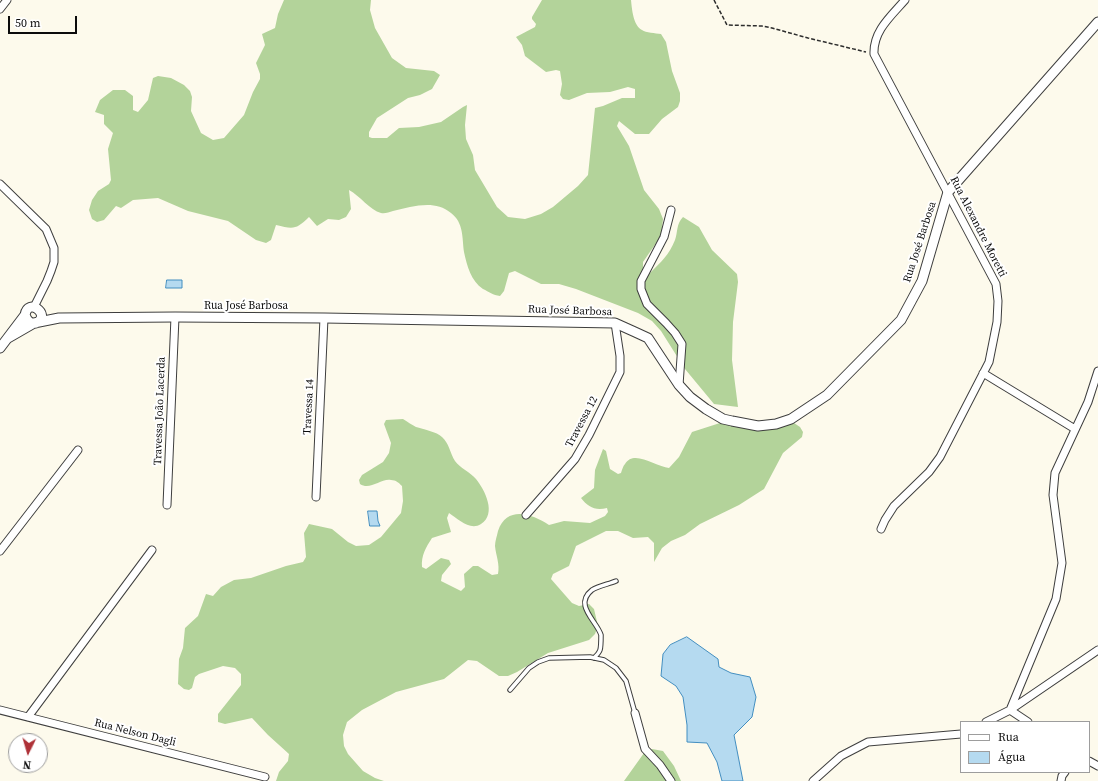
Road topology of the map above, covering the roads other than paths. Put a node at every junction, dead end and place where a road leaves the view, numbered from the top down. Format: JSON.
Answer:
{"nodes":[{"id":1,"x":7,"y":0,"type":"edge"},
{"id":2,"x":905,"y":0,"type":"edge"},
{"id":3,"x":0,"y":9,"type":"edge"},
{"id":4,"x":1098,"y":22,"type":"edge"},
{"id":5,"x":0,"y":184,"type":"edge"},
{"id":6,"x":948,"y":192,"type":"junction"},
{"id":7,"x":670,"y":210,"type":"dead end"},
{"id":8,"x":37,"y":308,"type":"junction"},
{"id":9,"x":25,"y":315,"type":"junction"},
{"id":10,"x":175,"y":317,"type":"junction"},
{"id":11,"x":59,"y":318,"type":"junction"},
{"id":12,"x":324,"y":318,"type":"junction"},
{"id":13,"x":34,"y":323,"type":"junction"},
{"id":14,"x":615,"y":323,"type":"junction"},
{"id":15,"x":8,"y":338,"type":"junction"},
{"id":16,"x":0,"y":348,"type":"edge"},
{"id":17,"x":1098,"y":371,"type":"edge"},
{"id":18,"x":983,"y":373,"type":"junction"},
{"id":19,"x":679,"y":385,"type":"junction"},
{"id":20,"x":1076,"y":429,"type":"junction"},
{"id":21,"x":78,"y":450,"type":"dead end"},
{"id":22,"x":316,"y":497,"type":"dead end"},
{"id":23,"x":167,"y":505,"type":"dead end"},
{"id":24,"x":526,"y":515,"type":"dead end"},
{"id":25,"x":881,"y":529,"type":"dead end"},
{"id":26,"x":152,"y":550,"type":"dead end"},
{"id":27,"x":0,"y":551,"type":"edge"},
{"id":28,"x":616,"y":581,"type":"dead end"},
{"id":29,"x":1098,"y":650,"type":"edge"},
{"id":30,"x":594,"y":658,"type":"junction"},
{"id":31,"x":510,"y":690,"type":"dead end"},
{"id":32,"x":0,"y":710,"type":"edge"},
{"id":33,"x":1010,"y":710,"type":"junction"},
{"id":34,"x":635,"y":712,"type":"joint"},
{"id":35,"x":28,"y":717,"type":"junction"},
{"id":36,"x":988,"y":721,"type":"edge"},
{"id":37,"x":1026,"y":721,"type":"edge"},
{"id":38,"x":960,"y":734,"type":"edge"},
{"id":39,"x":265,"y":777,"type":"dead end"},
{"id":40,"x":671,"y":781,"type":"edge"},
{"id":41,"x":813,"y":781,"type":"edge"}],
"edges":[{"from":1,"to":3,"type":"street"},
{"from":2,"to":6,"type":"street","name":"Rua Alexandre Moretti"},
{"from":4,"to":6,"type":"street","name":"Rua José Barbosa"},
{"from":5,"to":8,"type":"street"},
{"from":6,"to":18,"type":"street","name":"Rua Alexandre Moretti"},
{"from":6,"to":19,"type":"street","name":"Rua José Barbosa"},
{"from":7,"to":19,"type":"street"},
{"from":8,"to":9,"type":"street"},
{"from":8,"to":11,"type":"street","name":"Rua José Barbosa"},
{"from":8,"to":13,"type":"street"},
{"from":9,"to":13,"type":"street"},
{"from":9,"to":15,"type":"street"},
{"from":10,"to":11,"type":"street","name":"Rua José Barbosa"},
{"from":10,"to":12,"type":"street","name":"Rua José Barbosa"},
{"from":10,"to":23,"type":"street","name":"Travessa João Lacerda"},
{"from":11,"to":13,"type":"street","name":"Rua José Barbosa"},
{"from":12,"to":14,"type":"street","name":"Rua José Barbosa"},
{"from":12,"to":22,"type":"street","name":"Travessa 14"},
{"from":13,"to":15,"type":"street","name":"Rua José Barbosa"},
{"from":14,"to":19,"type":"street","name":"Rua José Barbosa"},
{"from":14,"to":24,"type":"street","name":"Travessa 12"},
{"from":15,"to":16,"type":"street"},
{"from":17,"to":20,"type":"street"},
{"from":18,"to":20,"type":"street"},
{"from":18,"to":25,"type":"street","name":"Rua Alexandre Moretti"},
{"from":20,"to":33,"type":"street"},
{"from":21,"to":27,"type":"street"},
{"from":26,"to":35,"type":"street"},
{"from":28,"to":30,"type":"lane"},
{"from":29,"to":33,"type":"street"},
{"from":30,"to":31,"type":"lane"},
{"from":30,"to":34,"type":"lane"},
{"from":32,"to":35,"type":"street","name":"Rua Nelson Dagli"},
{"from":33,"to":36,"type":"street"},
{"from":33,"to":37,"type":"street"},
{"from":34,"to":40,"type":"street"},
{"from":35,"to":39,"type":"street","name":"Rua Nelson Dagli"},
{"from":38,"to":41,"type":"street"}]}
